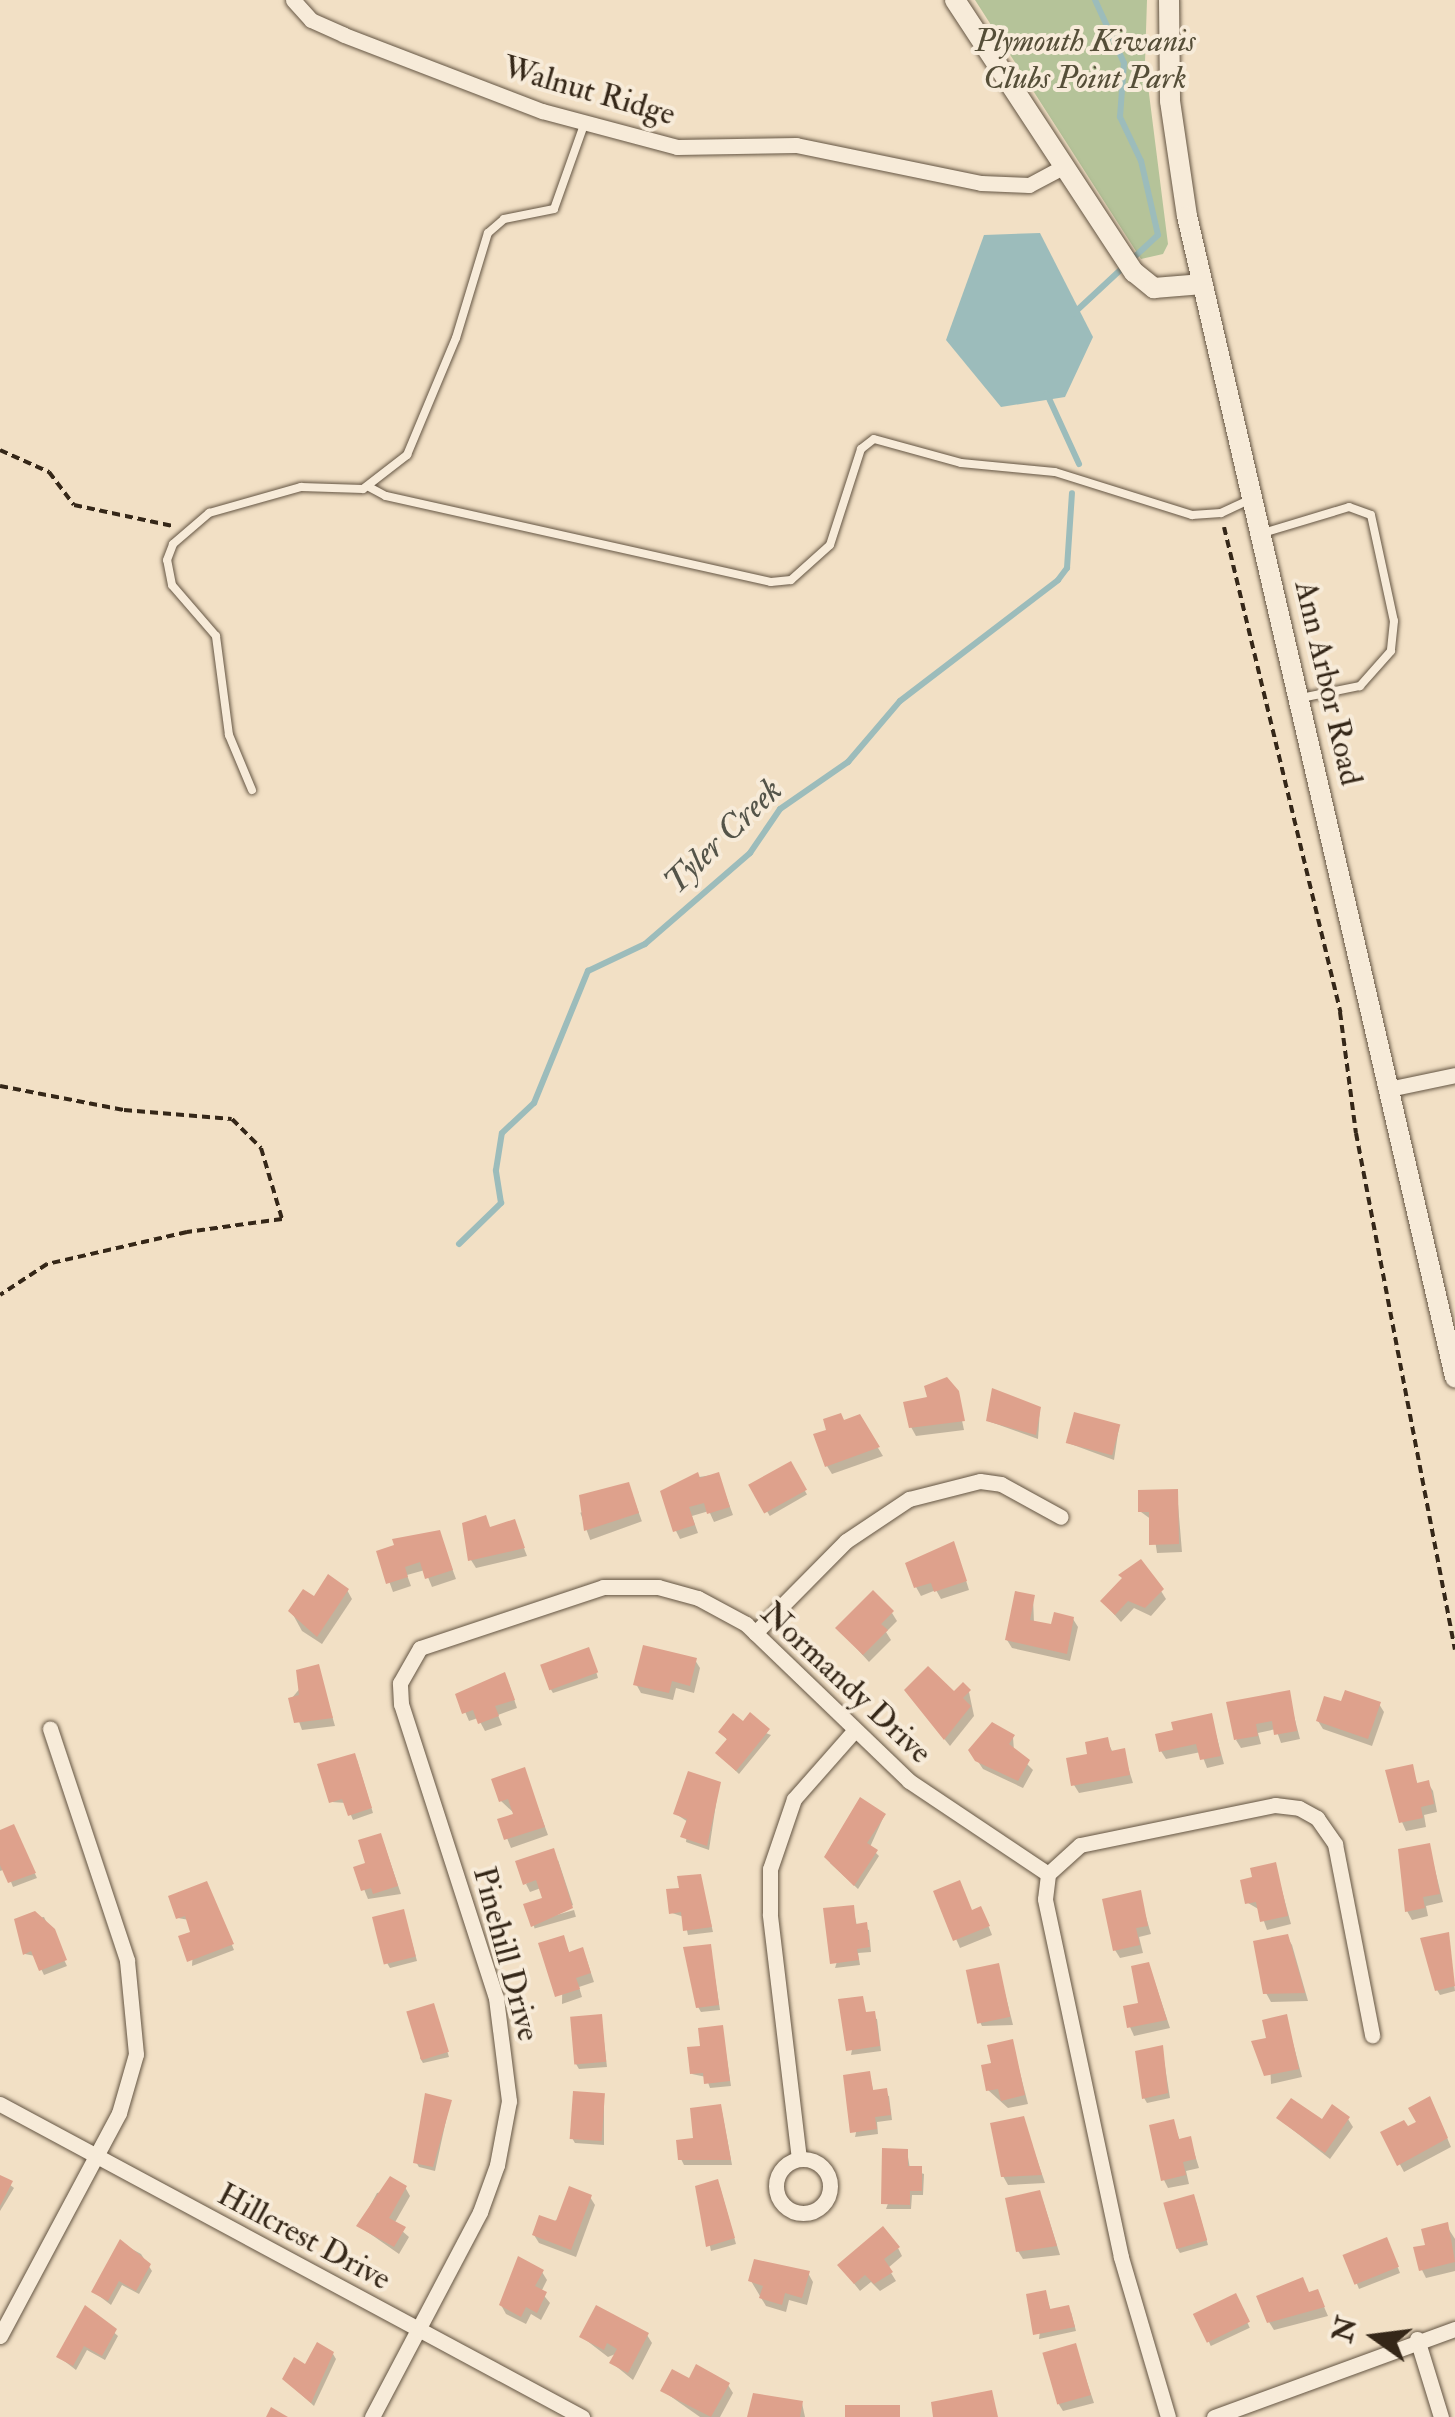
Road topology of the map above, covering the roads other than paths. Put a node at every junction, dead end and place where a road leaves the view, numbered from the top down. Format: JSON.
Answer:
{"nodes":[{"id":1,"x":292,"y":0,"type":"edge"},
{"id":2,"x":955,"y":0,"type":"edge"},
{"id":3,"x":1169,"y":0,"type":"edge"},
{"id":4,"x":584,"y":122,"type":"junction"},
{"id":5,"x":1063,"y":168,"type":"junction"},
{"id":6,"x":1203,"y":284,"type":"junction"},
{"id":7,"x":369,"y":486,"type":"junction"},
{"id":8,"x":1254,"y":498,"type":"junction"},
{"id":9,"x":1262,"y":533,"type":"junction"},
{"id":10,"x":1301,"y":698,"type":"junction"},
{"id":11,"x":252,"y":790,"type":"dead end"},
{"id":12,"x":1455,"y":1075,"type":"edge"},
{"id":13,"x":1392,"y":1088,"type":"junction"},
{"id":14,"x":1455,"y":1377,"type":"edge"},
{"id":15,"x":1061,"y":1517,"type":"dead end"},
{"id":16,"x":755,"y":1633,"type":"junction"},
{"id":17,"x":407,"y":1664,"type":"joint"},
{"id":18,"x":50,"y":1728,"type":"dead end"},
{"id":19,"x":854,"y":1731,"type":"junction"},
{"id":20,"x":1048,"y":1874,"type":"junction"},
{"id":21,"x":1372,"y":2035,"type":"dead end"},
{"id":22,"x":0,"y":2104,"type":"edge"},
{"id":23,"x":96,"y":2158,"type":"junction"},
{"id":24,"x":799,"y":2159,"type":"dead end"},
{"id":25,"x":419,"y":2329,"type":"junction"},
{"id":26,"x":1455,"y":2329,"type":"edge"},
{"id":27,"x":0,"y":2336,"type":"edge"},
{"id":28,"x":1417,"y":2339,"type":"junction"},
{"id":29,"x":372,"y":2417,"type":"edge"},
{"id":30,"x":582,"y":2417,"type":"edge"},
{"id":31,"x":1168,"y":2417,"type":"edge"},
{"id":32,"x":1214,"y":2417,"type":"edge"},
{"id":33,"x":1440,"y":2417,"type":"edge"}],
"edges":[{"from":1,"to":4,"type":"street","name":"Walnut Ridge"},
{"from":2,"to":5,"type":"main road"},
{"from":3,"to":6,"type":"main road","name":"Ann Arbor Road"},
{"from":4,"to":5,"type":"street","name":"Walnut Ridge"},
{"from":4,"to":7,"type":"lane"},
{"from":5,"to":6,"type":"main road"},
{"from":6,"to":8,"type":"main road","name":"Ann Arbor Road"},
{"from":7,"to":8,"type":"lane"},
{"from":7,"to":11,"type":"lane"},
{"from":8,"to":9,"type":"main road","name":"Ann Arbor Road"},
{"from":9,"to":10,"type":"main road","name":"Ann Arbor Road"},
{"from":9,"to":10,"type":"lane"},
{"from":10,"to":13,"type":"main road","name":"Ann Arbor Road"},
{"from":12,"to":13,"type":"street"},
{"from":13,"to":14,"type":"main road","name":"Ann Arbor Road"},
{"from":15,"to":16,"type":"street"},
{"from":16,"to":17,"type":"street","name":"Normandy Drive"},
{"from":16,"to":19,"type":"street","name":"Normandy Drive"},
{"from":17,"to":25,"type":"street","name":"Pinehill Drive"},
{"from":18,"to":23,"type":"street"},
{"from":19,"to":20,"type":"street","name":"Normandy Drive"},
{"from":19,"to":24,"type":"street"},
{"from":20,"to":21,"type":"street"},
{"from":20,"to":31,"type":"street"},
{"from":22,"to":23,"type":"street","name":"Hillcrest Drive"},
{"from":23,"to":25,"type":"street","name":"Hillcrest Drive"},
{"from":23,"to":27,"type":"street"},
{"from":25,"to":29,"type":"street","name":"Pinehill Drive"},
{"from":25,"to":30,"type":"street","name":"Hillcrest Drive"},
{"from":26,"to":28,"type":"street"},
{"from":28,"to":32,"type":"street"},
{"from":28,"to":33,"type":"street"}]}
